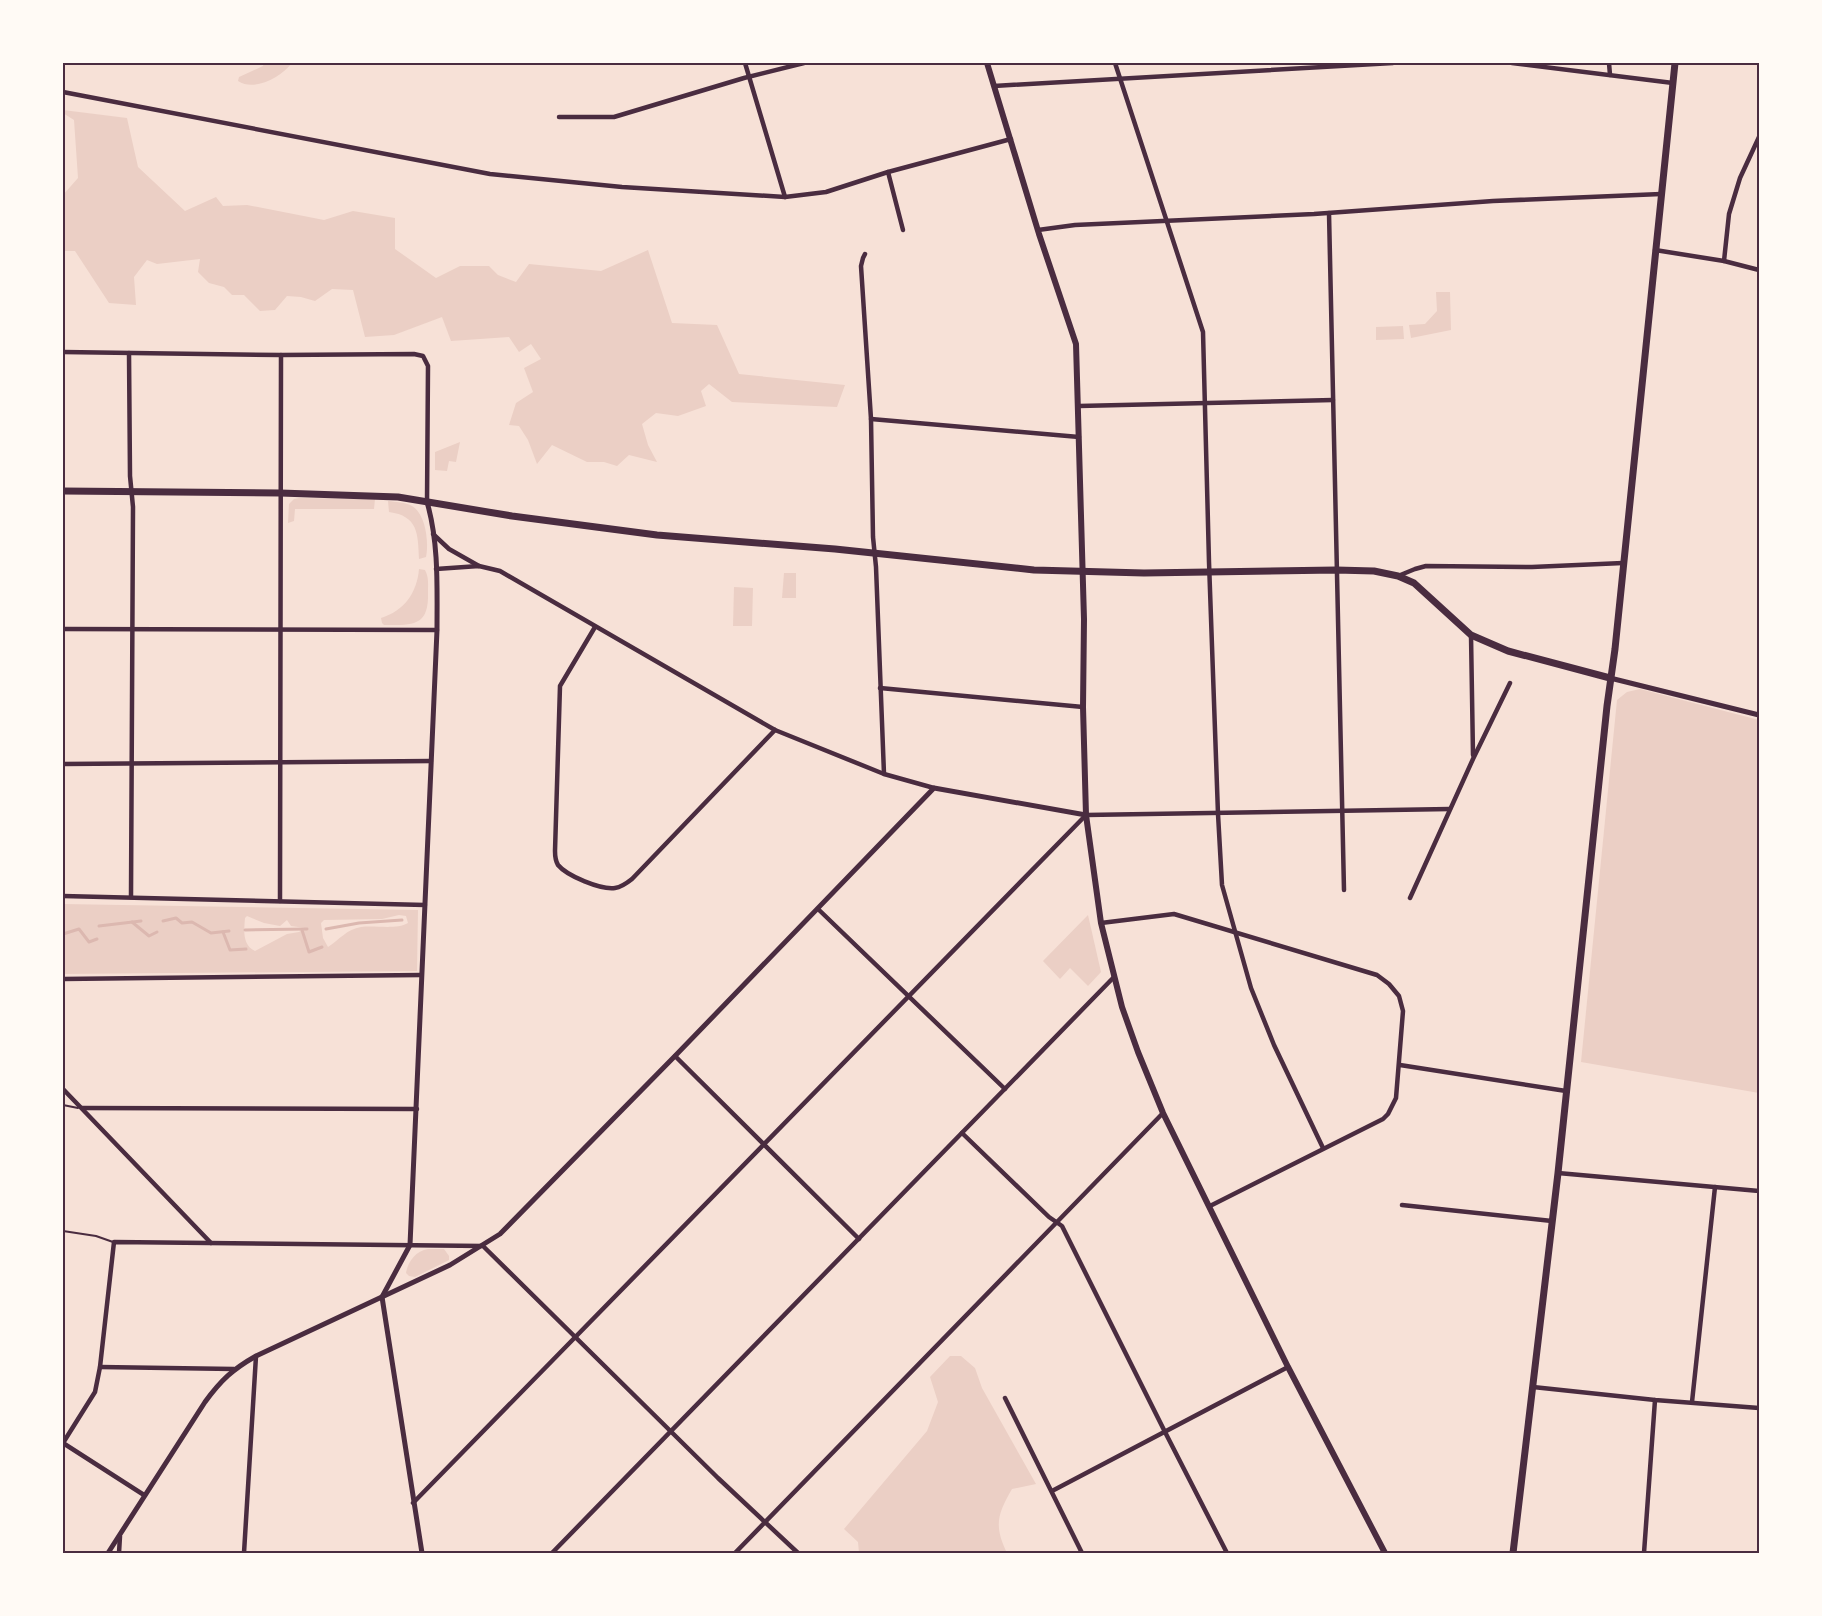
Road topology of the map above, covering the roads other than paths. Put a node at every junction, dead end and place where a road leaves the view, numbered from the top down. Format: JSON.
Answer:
{"nodes":[{"id":1,"x":745,"y":63,"type":"edge"},
{"id":2,"x":804,"y":63,"type":"edge"},
{"id":3,"x":987,"y":63,"type":"edge"},
{"id":4,"x":1115,"y":63,"type":"edge"},
{"id":5,"x":1393,"y":63,"type":"edge"},
{"id":6,"x":1512,"y":63,"type":"edge"},
{"id":7,"x":1609,"y":63,"type":"edge"},
{"id":8,"x":1675,"y":63,"type":"edge"},
{"id":9,"x":1610,"y":75,"type":"junction"},
{"id":10,"x":749,"y":77,"type":"junction"},
{"id":11,"x":1121,"y":80,"type":"junction"},
{"id":12,"x":1673,"y":83,"type":"junction"},
{"id":13,"x":994,"y":86,"type":"junction"},
{"id":14,"x":63,"y":92,"type":"edge"},
{"id":15,"x":559,"y":117,"type":"dead end"},
{"id":16,"x":1759,"y":137,"type":"edge"},
{"id":17,"x":1011,"y":139,"type":"junction"},
{"id":18,"x":888,"y":172,"type":"junction"},
{"id":19,"x":1661,"y":194,"type":"junction"},
{"id":20,"x":785,"y":197,"type":"junction"},
{"id":21,"x":1329,"y":213,"type":"junction"},
{"id":22,"x":1166,"y":221,"type":"junction"},
{"id":23,"x":903,"y":230,"type":"dead end"},
{"id":24,"x":1038,"y":230,"type":"junction"},
{"id":25,"x":1655,"y":250,"type":"junction"},
{"id":26,"x":866,"y":254,"type":"dead end"},
{"id":27,"x":1724,"y":261,"type":"junction"},
{"id":28,"x":1759,"y":270,"type":"edge"},
{"id":29,"x":63,"y":352,"type":"edge"},
{"id":30,"x":129,"y":353,"type":"junction"},
{"id":31,"x":281,"y":355,"type":"junction"},
{"id":32,"x":1333,"y":400,"type":"junction"},
{"id":33,"x":1204,"y":402,"type":"junction"},
{"id":34,"x":1079,"y":406,"type":"junction"},
{"id":35,"x":871,"y":418,"type":"junction"},
{"id":36,"x":1079,"y":437,"type":"junction"},
{"id":37,"x":63,"y":491,"type":"edge"},
{"id":38,"x":131,"y":491,"type":"junction"},
{"id":39,"x":280,"y":493,"type":"junction"},
{"id":40,"x":427,"y":501,"type":"junction"},
{"id":41,"x":433,"y":534,"type":"junction"},
{"id":42,"x":875,"y":553,"type":"junction"},
{"id":43,"x":1623,"y":563,"type":"junction"},
{"id":44,"x":479,"y":566,"type":"junction"},
{"id":45,"x":436,"y":569,"type":"junction"},
{"id":46,"x":1336,"y":570,"type":"junction"},
{"id":47,"x":1209,"y":572,"type":"junction"},
{"id":48,"x":1083,"y":573,"type":"junction"},
{"id":49,"x":1398,"y":576,"type":"junction"},
{"id":50,"x":596,"y":627,"type":"junction"},
{"id":51,"x":63,"y":629,"type":"edge"},
{"id":52,"x":132,"y":629,"type":"junction"},
{"id":53,"x":280,"y":630,"type":"junction"},
{"id":54,"x":437,"y":630,"type":"junction"},
{"id":55,"x":1471,"y":635,"type":"junction"},
{"id":56,"x":1610,"y":678,"type":"junction"},
{"id":57,"x":1510,"y":683,"type":"dead end"},
{"id":58,"x":880,"y":688,"type":"junction"},
{"id":59,"x":1083,"y":707,"type":"junction"},
{"id":60,"x":1759,"y":715,"type":"edge"},
{"id":61,"x":775,"y":730,"type":"junction"},
{"id":62,"x":1473,"y":759,"type":"junction"},
{"id":63,"x":431,"y":761,"type":"junction"},
{"id":64,"x":280,"y":763,"type":"junction"},
{"id":65,"x":63,"y":764,"type":"edge"},
{"id":66,"x":131,"y":764,"type":"junction"},
{"id":67,"x":884,"y":774,"type":"junction"},
{"id":68,"x":934,"y":788,"type":"junction"},
{"id":69,"x":1450,"y":809,"type":"junction"},
{"id":70,"x":1342,"y":811,"type":"junction"},
{"id":71,"x":1218,"y":814,"type":"junction"},
{"id":72,"x":1086,"y":815,"type":"junction"},
{"id":73,"x":1344,"y":890,"type":"dead end"},
{"id":74,"x":63,"y":896,"type":"edge"},
{"id":75,"x":131,"y":897,"type":"junction"},
{"id":76,"x":1410,"y":898,"type":"dead end"},
{"id":77,"x":280,"y":901,"type":"junction"},
{"id":78,"x":424,"y":905,"type":"junction"},
{"id":79,"x":818,"y":909,"type":"junction"},
{"id":80,"x":1101,"y":923,"type":"junction"},
{"id":81,"x":1234,"y":931,"type":"junction"},
{"id":82,"x":421,"y":975,"type":"junction"},
{"id":83,"x":1114,"y":977,"type":"junction"},
{"id":84,"x":63,"y":979,"type":"edge"},
{"id":85,"x":910,"y":996,"type":"junction"},
{"id":86,"x":675,"y":1056,"type":"junction"},
{"id":87,"x":1400,"y":1065,"type":"junction"},
{"id":88,"x":63,"y":1089,"type":"edge"},
{"id":89,"x":1005,"y":1089,"type":"junction"},
{"id":90,"x":1566,"y":1091,"type":"junction"},
{"id":91,"x":63,"y":1105,"type":"edge"},
{"id":92,"x":81,"y":1108,"type":"junction"},
{"id":93,"x":417,"y":1108,"type":"junction"},
{"id":94,"x":1163,"y":1113,"type":"junction"},
{"id":95,"x":962,"y":1133,"type":"junction"},
{"id":96,"x":765,"y":1144,"type":"junction"},
{"id":97,"x":1323,"y":1148,"type":"junction"},
{"id":98,"x":1558,"y":1173,"type":"junction"},
{"id":99,"x":1715,"y":1187,"type":"junction"},
{"id":100,"x":1759,"y":1191,"type":"edge"},
{"id":101,"x":1402,"y":1205,"type":"dead end"},
{"id":102,"x":1210,"y":1206,"type":"junction"},
{"id":103,"x":1552,"y":1221,"type":"junction"},
{"id":104,"x":1057,"y":1222,"type":"junction"},
{"id":105,"x":63,"y":1231,"type":"edge"},
{"id":106,"x":859,"y":1239,"type":"junction"},
{"id":107,"x":114,"y":1242,"type":"junction"},
{"id":108,"x":211,"y":1243,"type":"junction"},
{"id":109,"x":410,"y":1245,"type":"junction"},
{"id":110,"x":483,"y":1246,"type":"junction"},
{"id":111,"x":382,"y":1297,"type":"junction"},
{"id":112,"x":575,"y":1338,"type":"junction"},
{"id":113,"x":256,"y":1356,"type":"junction"},
{"id":114,"x":100,"y":1367,"type":"junction"},
{"id":115,"x":1288,"y":1367,"type":"junction"},
{"id":116,"x":234,"y":1369,"type":"junction"},
{"id":117,"x":1533,"y":1387,"type":"junction"},
{"id":118,"x":1005,"y":1398,"type":"dead end"},
{"id":119,"x":1655,"y":1400,"type":"junction"},
{"id":120,"x":1692,"y":1402,"type":"junction"},
{"id":121,"x":1759,"y":1408,"type":"edge"},
{"id":122,"x":671,"y":1431,"type":"junction"},
{"id":123,"x":1164,"y":1432,"type":"junction"},
{"id":124,"x":63,"y":1443,"type":"edge"},
{"id":125,"x":1052,"y":1491,"type":"junction"},
{"id":126,"x":144,"y":1496,"type":"junction"},
{"id":127,"x":413,"y":1503,"type":"junction"},
{"id":128,"x":765,"y":1523,"type":"junction"},
{"id":129,"x":120,"y":1533,"type":"junction"},
{"id":130,"x":108,"y":1553,"type":"edge"},
{"id":131,"x":119,"y":1553,"type":"edge"},
{"id":132,"x":244,"y":1553,"type":"edge"},
{"id":133,"x":422,"y":1553,"type":"edge"},
{"id":134,"x":552,"y":1553,"type":"edge"},
{"id":135,"x":735,"y":1553,"type":"edge"},
{"id":136,"x":798,"y":1553,"type":"edge"},
{"id":137,"x":1082,"y":1553,"type":"edge"},
{"id":138,"x":1227,"y":1553,"type":"edge"},
{"id":139,"x":1385,"y":1553,"type":"edge"},
{"id":140,"x":1513,"y":1553,"type":"edge"},
{"id":141,"x":1644,"y":1553,"type":"edge"}],
"edges":[{"from":1,"to":10,"type":"street"},
{"from":2,"to":10,"type":"street"},
{"from":3,"to":13,"type":"main road"},
{"from":4,"to":11,"type":"street"},
{"from":5,"to":11,"type":"street"},
{"from":6,"to":9,"type":"street"},
{"from":7,"to":9,"type":"street"},
{"from":8,"to":12,"type":"main road"},
{"from":9,"to":12,"type":"street"},
{"from":10,"to":15,"type":"street"},
{"from":10,"to":20,"type":"street"},
{"from":11,"to":13,"type":"street"},
{"from":11,"to":22,"type":"street"},
{"from":12,"to":19,"type":"main road"},
{"from":13,"to":17,"type":"main road"},
{"from":14,"to":20,"type":"street"},
{"from":16,"to":27,"type":"street"},
{"from":17,"to":18,"type":"street"},
{"from":17,"to":24,"type":"main road"},
{"from":18,"to":20,"type":"street"},
{"from":18,"to":23,"type":"street"},
{"from":19,"to":21,"type":"street"},
{"from":19,"to":25,"type":"main road"},
{"from":21,"to":22,"type":"street"},
{"from":21,"to":32,"type":"street"},
{"from":22,"to":24,"type":"street"},
{"from":22,"to":33,"type":"street"},
{"from":24,"to":34,"type":"main road"},
{"from":25,"to":27,"type":"street"},
{"from":25,"to":43,"type":"main road"},
{"from":26,"to":35,"type":"street"},
{"from":27,"to":28,"type":"street"},
{"from":29,"to":30,"type":"street"},
{"from":30,"to":31,"type":"street"},
{"from":30,"to":38,"type":"street"},
{"from":31,"to":39,"type":"street"},
{"from":31,"to":40,"type":"street"},
{"from":32,"to":33,"type":"street"},
{"from":32,"to":46,"type":"street"},
{"from":33,"to":34,"type":"street"},
{"from":33,"to":47,"type":"street"},
{"from":34,"to":36,"type":"main road"},
{"from":35,"to":36,"type":"street"},
{"from":35,"to":42,"type":"street"},
{"from":36,"to":48,"type":"main road"},
{"from":37,"to":38,"type":"main road"},
{"from":38,"to":39,"type":"main road"},
{"from":38,"to":52,"type":"street"},
{"from":39,"to":40,"type":"main road"},
{"from":39,"to":53,"type":"street"},
{"from":40,"to":41,"type":"street"},
{"from":40,"to":42,"type":"main road"},
{"from":41,"to":44,"type":"street"},
{"from":41,"to":45,"type":"street"},
{"from":42,"to":48,"type":"main road"},
{"from":42,"to":58,"type":"street"},
{"from":43,"to":49,"type":"street"},
{"from":43,"to":56,"type":"main road"},
{"from":44,"to":45,"type":"street"},
{"from":44,"to":50,"type":"street"},
{"from":45,"to":54,"type":"street"},
{"from":46,"to":47,"type":"main road"},
{"from":46,"to":49,"type":"main road"},
{"from":46,"to":70,"type":"street"},
{"from":47,"to":48,"type":"main road"},
{"from":47,"to":71,"type":"street"},
{"from":48,"to":59,"type":"main road"},
{"from":49,"to":55,"type":"main road"},
{"from":50,"to":61,"type":"street"},
{"from":50,"to":61,"type":"street"},
{"from":51,"to":52,"type":"street"},
{"from":52,"to":53,"type":"street"},
{"from":52,"to":66,"type":"street"},
{"from":53,"to":54,"type":"street"},
{"from":53,"to":64,"type":"street"},
{"from":54,"to":63,"type":"street"},
{"from":55,"to":56,"type":"main road"},
{"from":55,"to":62,"type":"street"},
{"from":56,"to":60,"type":"street"},
{"from":56,"to":90,"type":"main road"},
{"from":57,"to":62,"type":"street"},
{"from":58,"to":59,"type":"street"},
{"from":58,"to":67,"type":"street"},
{"from":59,"to":72,"type":"main road"},
{"from":61,"to":67,"type":"street"},
{"from":62,"to":69,"type":"street"},
{"from":63,"to":64,"type":"street"},
{"from":63,"to":78,"type":"street"},
{"from":64,"to":66,"type":"street"},
{"from":64,"to":77,"type":"street"},
{"from":65,"to":66,"type":"street"},
{"from":66,"to":75,"type":"street"},
{"from":67,"to":68,"type":"street"},
{"from":68,"to":72,"type":"street"},
{"from":68,"to":79,"type":"street"},
{"from":69,"to":70,"type":"street"},
{"from":69,"to":76,"type":"street"},
{"from":70,"to":71,"type":"street"},
{"from":70,"to":73,"type":"street"},
{"from":71,"to":72,"type":"street"},
{"from":71,"to":81,"type":"street"},
{"from":72,"to":80,"type":"main road"},
{"from":72,"to":85,"type":"street"},
{"from":74,"to":75,"type":"street"},
{"from":75,"to":77,"type":"street"},
{"from":77,"to":78,"type":"street"},
{"from":78,"to":82,"type":"street"},
{"from":79,"to":85,"type":"street"},
{"from":79,"to":86,"type":"street"},
{"from":80,"to":81,"type":"street"},
{"from":80,"to":83,"type":"main road"},
{"from":81,"to":87,"type":"street"},
{"from":81,"to":97,"type":"street"},
{"from":82,"to":84,"type":"street"},
{"from":82,"to":93,"type":"street"},
{"from":83,"to":89,"type":"street"},
{"from":83,"to":94,"type":"main road"},
{"from":85,"to":89,"type":"street"},
{"from":85,"to":96,"type":"street"},
{"from":86,"to":96,"type":"street"},
{"from":86,"to":110,"type":"street"},
{"from":87,"to":90,"type":"street"},
{"from":87,"to":97,"type":"street"},
{"from":88,"to":92,"type":"street"},
{"from":89,"to":95,"type":"street"},
{"from":90,"to":98,"type":"main road"},
{"from":91,"to":92,"type":"lane"},
{"from":92,"to":93,"type":"street"},
{"from":92,"to":108,"type":"street"},
{"from":93,"to":109,"type":"street"},
{"from":94,"to":102,"type":"main road"},
{"from":94,"to":104,"type":"street"},
{"from":95,"to":104,"type":"street"},
{"from":95,"to":106,"type":"street"},
{"from":96,"to":106,"type":"street"},
{"from":96,"to":112,"type":"street"},
{"from":97,"to":102,"type":"street"},
{"from":98,"to":99,"type":"street"},
{"from":98,"to":103,"type":"main road"},
{"from":99,"to":100,"type":"street"},
{"from":99,"to":120,"type":"street"},
{"from":101,"to":103,"type":"street"},
{"from":102,"to":115,"type":"main road"},
{"from":103,"to":117,"type":"main road"},
{"from":104,"to":123,"type":"street"},
{"from":104,"to":128,"type":"street"},
{"from":105,"to":107,"type":"lane"},
{"from":106,"to":122,"type":"street"},
{"from":107,"to":108,"type":"street"},
{"from":107,"to":114,"type":"street"},
{"from":108,"to":109,"type":"street"},
{"from":109,"to":110,"type":"street"},
{"from":109,"to":111,"type":"street"},
{"from":110,"to":111,"type":"street"},
{"from":110,"to":112,"type":"street"},
{"from":111,"to":113,"type":"street"},
{"from":111,"to":127,"type":"street"},
{"from":112,"to":122,"type":"street"},
{"from":112,"to":127,"type":"street"},
{"from":113,"to":116,"type":"street"},
{"from":113,"to":132,"type":"street"},
{"from":114,"to":116,"type":"street"},
{"from":114,"to":124,"type":"street"},
{"from":115,"to":123,"type":"street"},
{"from":115,"to":139,"type":"main road"},
{"from":116,"to":126,"type":"street"},
{"from":117,"to":119,"type":"street"},
{"from":117,"to":140,"type":"main road"},
{"from":118,"to":125,"type":"street"},
{"from":119,"to":120,"type":"street"},
{"from":119,"to":141,"type":"street"},
{"from":120,"to":121,"type":"street"},
{"from":122,"to":128,"type":"street"},
{"from":122,"to":134,"type":"street"},
{"from":123,"to":125,"type":"street"},
{"from":123,"to":138,"type":"street"},
{"from":124,"to":126,"type":"street"},
{"from":125,"to":137,"type":"street"},
{"from":126,"to":129,"type":"street"},
{"from":127,"to":133,"type":"street"},
{"from":128,"to":135,"type":"street"},
{"from":128,"to":136,"type":"street"},
{"from":129,"to":130,"type":"street"},
{"from":129,"to":131,"type":"street"}]}
